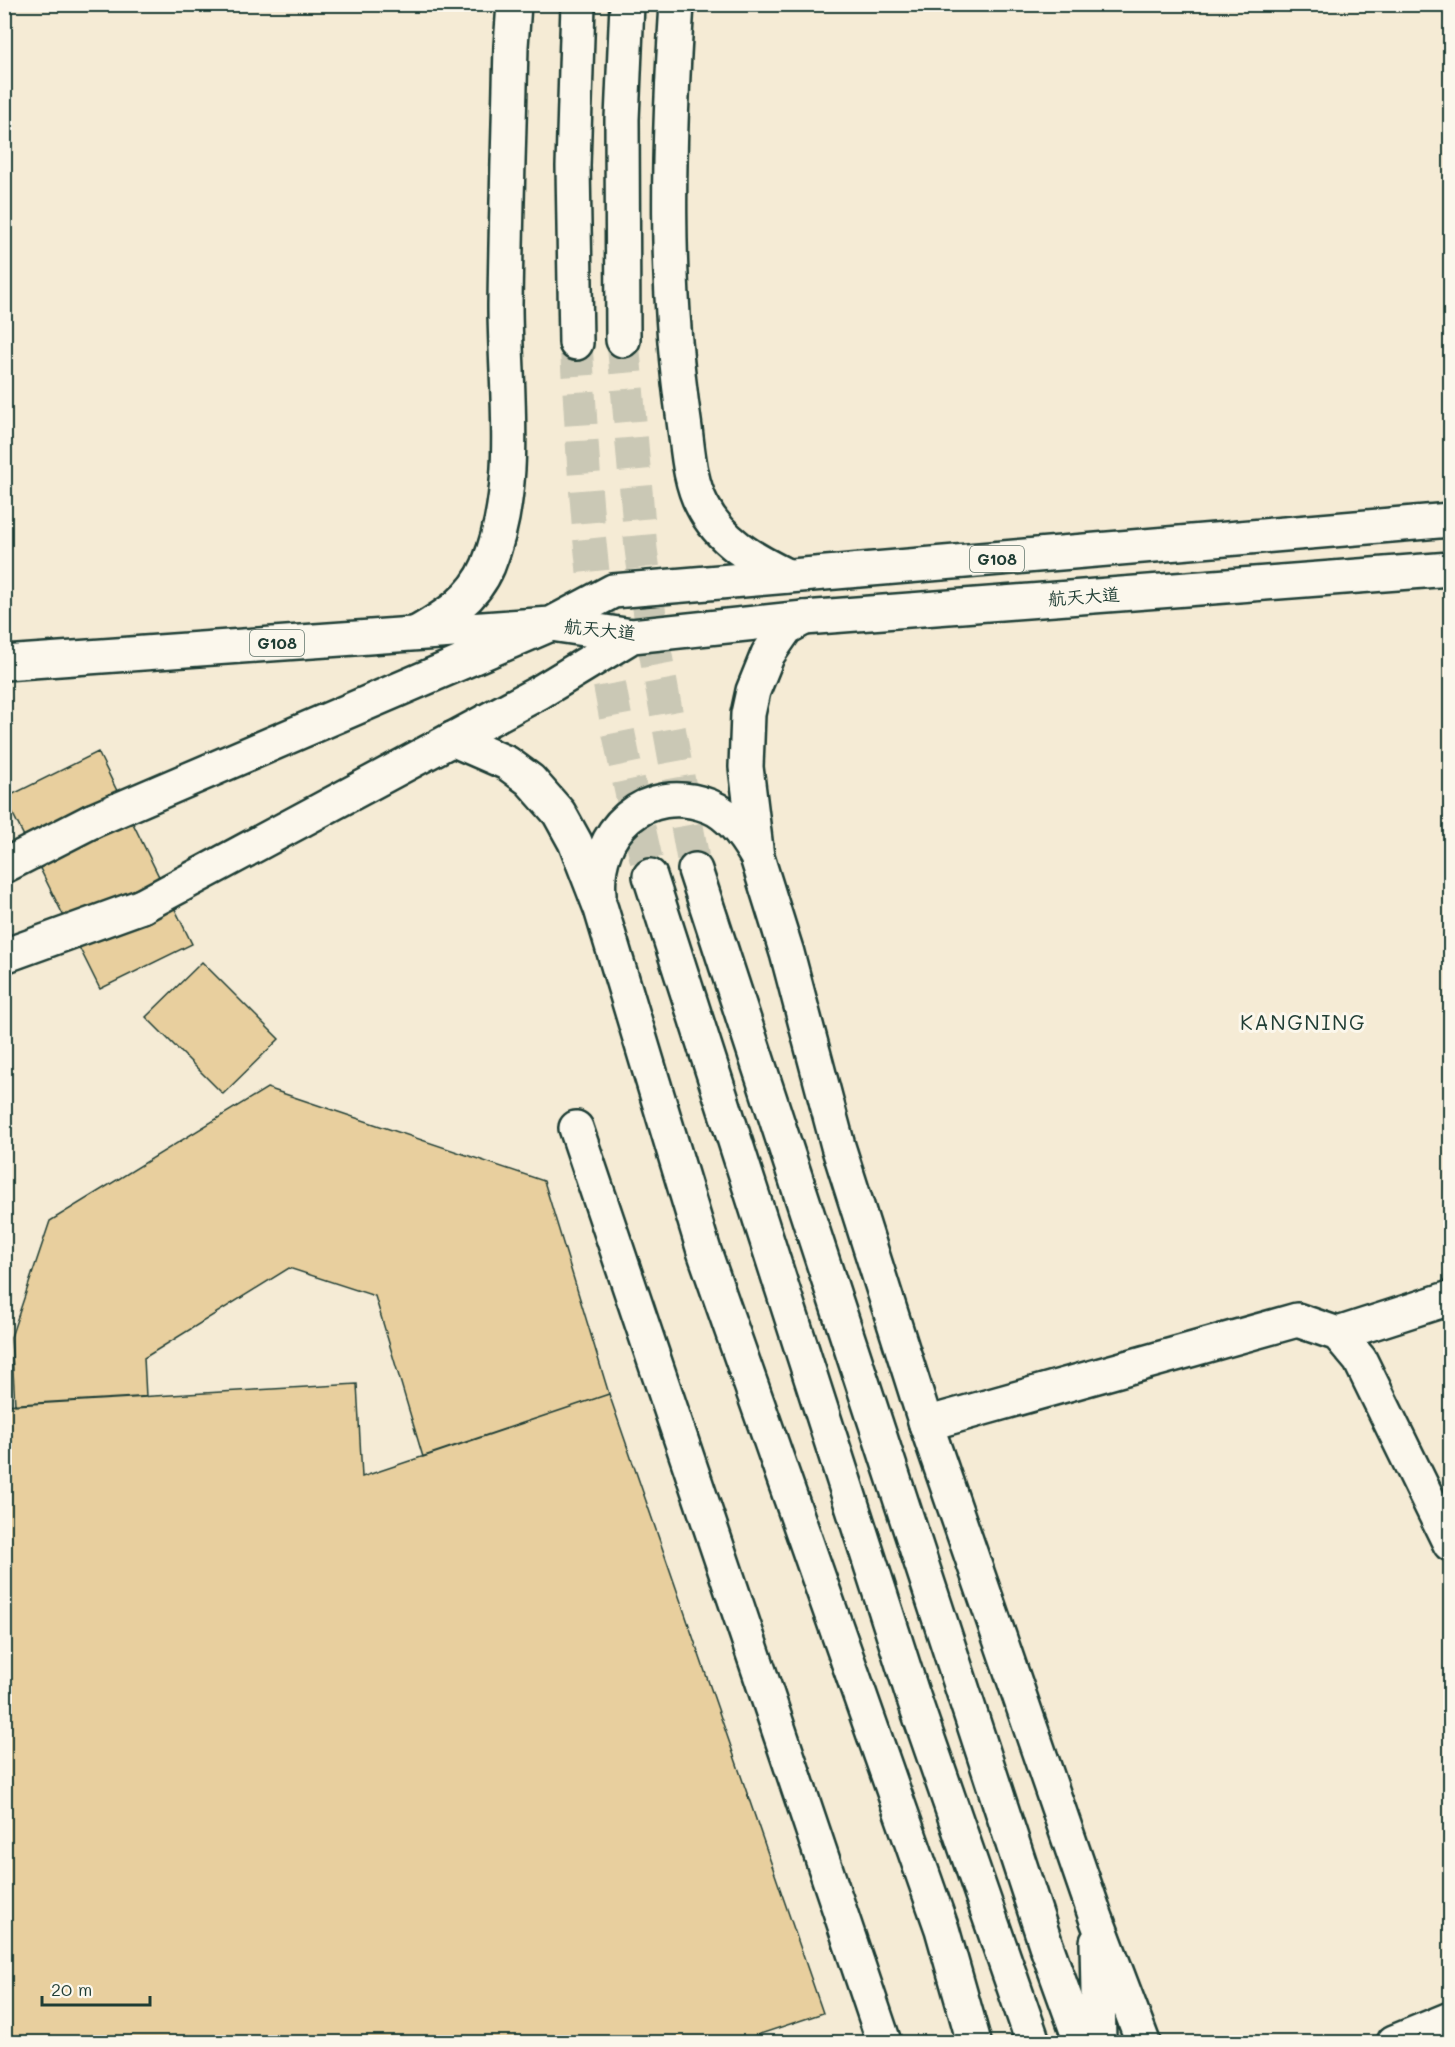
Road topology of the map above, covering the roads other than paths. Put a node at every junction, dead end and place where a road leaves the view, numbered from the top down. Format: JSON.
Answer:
{"nodes":[{"id":1,"x":514,"y":4,"type":"edge"},
{"id":2,"x":578,"y":4,"type":"edge"},
{"id":3,"x":627,"y":4,"type":"edge"},
{"id":4,"x":677,"y":4,"type":"edge"},
{"id":5,"x":623,"y":340,"type":"tunnel mouth"},
{"id":6,"x":576,"y":343,"type":"tunnel mouth"},
{"id":7,"x":1450,"y":520,"type":"edge"},
{"id":8,"x":1450,"y":569,"type":"edge"},
{"id":9,"x":787,"y":576,"type":"junction"},
{"id":10,"x":804,"y":618,"type":"junction"},
{"id":11,"x":551,"y":624,"type":"junction"},
{"id":12,"x":417,"y":633,"type":"junction"},
{"id":13,"x":632,"y":636,"type":"junction"},
{"id":14,"x":4,"y":663,"type":"edge"},
{"id":15,"x":452,"y":739,"type":"junction"},
{"id":16,"x":757,"y":856,"type":"junction"},
{"id":17,"x":4,"y":866,"type":"edge"},
{"id":18,"x":695,"y":870,"type":"tunnel mouth"},
{"id":19,"x":650,"y":876,"type":"tunnel mouth"},
{"id":20,"x":601,"y":909,"type":"junction"},
{"id":21,"x":4,"y":956,"type":"edge"},
{"id":22,"x":576,"y":1128,"type":"dead end"},
{"id":23,"x":1450,"y":1298,"type":"edge"},
{"id":24,"x":1338,"y":1334,"type":"junction"},
{"id":25,"x":926,"y":1424,"type":"junction"},
{"id":26,"x":1450,"y":1544,"type":"edge"},
{"id":27,"x":1096,"y":1918,"type":"junction"},
{"id":28,"x":1450,"y":2019,"type":"edge"},
{"id":29,"x":884,"y":2043,"type":"edge"},
{"id":30,"x":974,"y":2043,"type":"edge"},
{"id":31,"x":1033,"y":2043,"type":"edge"},
{"id":32,"x":1082,"y":2043,"type":"edge"},
{"id":33,"x":1099,"y":2043,"type":"edge"},
{"id":34,"x":1143,"y":2043,"type":"edge"},
{"id":35,"x":1394,"y":2043,"type":"edge"}],
"edges":[{"from":1,"to":12,"type":"main road"},
{"from":2,"to":6,"type":"main road"},
{"from":3,"to":5,"type":"main road"},
{"from":4,"to":9,"type":"main road"},
{"from":7,"to":9,"type":"main road","name":"航天大道","number":"G108"},
{"from":8,"to":10,"type":"main road","name":"航天大道","number":"G108"},
{"from":9,"to":11,"type":"main road","name":"航天大道","number":"G108"},
{"from":10,"to":13,"type":"main road","name":"航天大道","number":"G108"},
{"from":10,"to":16,"type":"main road"},
{"from":11,"to":12,"type":"main road","number":"G108"},
{"from":11,"to":13,"type":"main road","name":"航天大道","number":"G108"},
{"from":11,"to":17,"type":"main road"},
{"from":12,"to":14,"type":"main road","number":"G108"},
{"from":13,"to":15,"type":"main road"},
{"from":15,"to":20,"type":"main road"},
{"from":15,"to":21,"type":"main road"},
{"from":16,"to":20,"type":"main road"},
{"from":16,"to":25,"type":"main road"},
{"from":18,"to":32,"type":"main road"},
{"from":19,"to":31,"type":"main road"},
{"from":20,"to":30,"type":"main road"},
{"from":22,"to":29,"type":"main road"},
{"from":23,"to":24,"type":"main road"},
{"from":24,"to":25,"type":"main road"},
{"from":24,"to":26,"type":"main road"},
{"from":25,"to":27,"type":"main road"},
{"from":27,"to":33,"type":"main road"},
{"from":27,"to":34,"type":"main road"},
{"from":28,"to":35,"type":"main road"}]}
